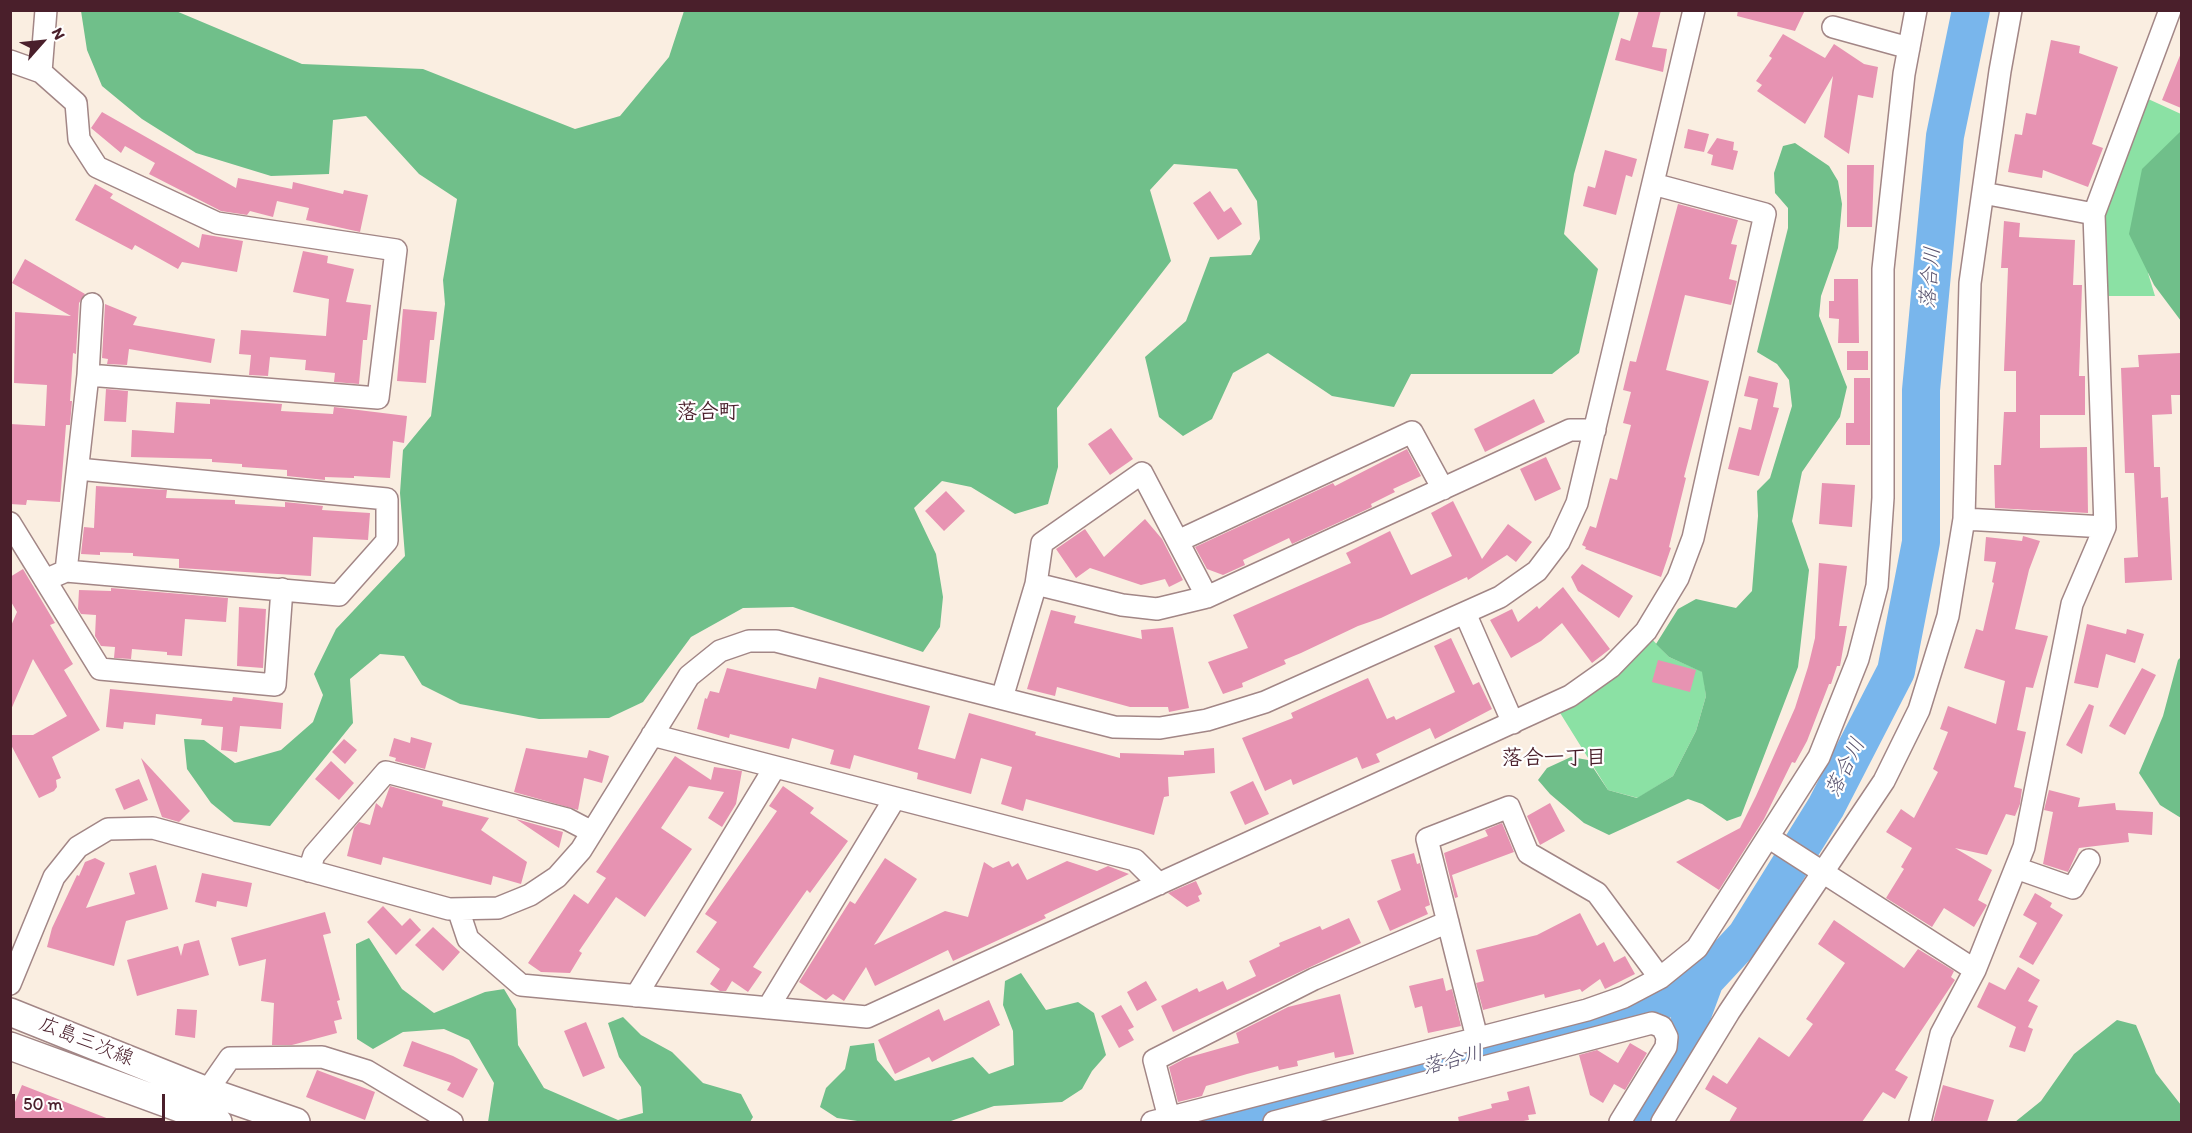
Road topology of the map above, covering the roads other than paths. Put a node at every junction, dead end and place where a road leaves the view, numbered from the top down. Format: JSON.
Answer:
{"nodes":[{"id":1,"x":46,"y":10,"type":"edge"},
{"id":2,"x":1694,"y":10,"type":"edge"},
{"id":3,"x":1916,"y":10,"type":"edge"},
{"id":4,"x":2011,"y":10,"type":"edge"},
{"id":5,"x":2170,"y":10,"type":"edge"},
{"id":6,"x":1833,"y":27,"type":"dead end"},
{"id":7,"x":1909,"y":48,"type":"junction"},
{"id":8,"x":10,"y":61,"type":"edge"},
{"id":9,"x":41,"y":72,"type":"junction"},
{"id":10,"x":1653,"y":184,"type":"junction"},
{"id":11,"x":1983,"y":193,"type":"junction"},
{"id":12,"x":2094,"y":214,"type":"junction"},
{"id":13,"x":92,"y":304,"type":"dead end"},
{"id":14,"x":88,"y":375,"type":"junction"},
{"id":15,"x":1594,"y":430,"type":"junction"},
{"id":16,"x":78,"y":469,"type":"junction"},
{"id":17,"x":1443,"y":489,"type":"junction"},
{"id":18,"x":1964,"y":519,"type":"junction"},
{"id":19,"x":2105,"y":527,"type":"junction"},
{"id":20,"x":13,"y":533,"type":"edge"},
{"id":21,"x":1178,"y":541,"type":"junction"},
{"id":22,"x":66,"y":571,"type":"junction"},
{"id":23,"x":45,"y":580,"type":"junction"},
{"id":24,"x":1036,"y":584,"type":"junction"},
{"id":25,"x":282,"y":589,"type":"junction"},
{"id":26,"x":1208,"y":597,"type":"junction"},
{"id":27,"x":1465,"y":613,"type":"junction"},
{"id":28,"x":1002,"y":698,"type":"junction"},
{"id":29,"x":1514,"y":723,"type":"junction"},
{"id":30,"x":652,"y":735,"type":"junction"},
{"id":31,"x":775,"y":767,"type":"junction"},
{"id":32,"x":895,"y":798,"type":"junction"},
{"id":33,"x":592,"y":832,"type":"junction"},
{"id":34,"x":1773,"y":840,"type":"junction"},
{"id":35,"x":2089,"y":860,"type":"dead end"},
{"id":36,"x":1818,"y":868,"type":"junction"},
{"id":37,"x":2016,"y":868,"type":"junction"},
{"id":38,"x":309,"y":871,"type":"junction"},
{"id":39,"x":1159,"y":884,"type":"junction"},
{"id":40,"x":458,"y":909,"type":"junction"},
{"id":41,"x":1448,"y":922,"type":"junction"},
{"id":42,"x":1975,"y":970,"type":"junction"},
{"id":43,"x":1660,"y":978,"type":"junction"},
{"id":44,"x":10,"y":984,"type":"edge"},
{"id":45,"x":636,"y":996,"type":"junction"},
{"id":46,"x":768,"y":1008,"type":"junction"},
{"id":47,"x":10,"y":1012,"type":"edge"},
{"id":48,"x":1477,"y":1038,"type":"junction"},
{"id":49,"x":10,"y":1046,"type":"edge"},
{"id":50,"x":207,"y":1091,"type":"junction"},
{"id":51,"x":1267,"y":1110,"type":"edge"},
{"id":52,"x":1160,"y":1120,"type":"edge"},
{"id":53,"x":218,"y":1122,"type":"edge"},
{"id":54,"x":296,"y":1122,"type":"edge"},
{"id":55,"x":452,"y":1122,"type":"edge"},
{"id":56,"x":1620,"y":1122,"type":"edge"},
{"id":57,"x":1662,"y":1122,"type":"edge"},
{"id":58,"x":1920,"y":1122,"type":"edge"}],
"edges":[{"from":1,"to":9,"type":"street"},
{"from":2,"to":10,"type":"street"},
{"from":3,"to":7,"type":"street"},
{"from":4,"to":11,"type":"street"},
{"from":5,"to":12,"type":"street"},
{"from":6,"to":7,"type":"street"},
{"from":7,"to":34,"type":"street"},
{"from":8,"to":9,"type":"street"},
{"from":9,"to":14,"type":"street"},
{"from":10,"to":15,"type":"street"},
{"from":10,"to":29,"type":"street"},
{"from":11,"to":12,"type":"street"},
{"from":11,"to":18,"type":"street"},
{"from":12,"to":19,"type":"street"},
{"from":13,"to":14,"type":"street"},
{"from":14,"to":16,"type":"street"},
{"from":15,"to":17,"type":"street"},
{"from":15,"to":27,"type":"street"},
{"from":16,"to":22,"type":"street"},
{"from":16,"to":25,"type":"street"},
{"from":17,"to":21,"type":"street"},
{"from":17,"to":26,"type":"street"},
{"from":18,"to":19,"type":"street"},
{"from":18,"to":36,"type":"street"},
{"from":19,"to":37,"type":"street"},
{"from":20,"to":23,"type":"street"},
{"from":21,"to":24,"type":"street"},
{"from":21,"to":26,"type":"street"},
{"from":22,"to":23,"type":"street"},
{"from":22,"to":25,"type":"street"},
{"from":23,"to":25,"type":"street"},
{"from":24,"to":26,"type":"street"},
{"from":24,"to":28,"type":"street"},
{"from":27,"to":28,"type":"street"},
{"from":27,"to":29,"type":"street"},
{"from":28,"to":30,"type":"street"},
{"from":29,"to":39,"type":"street"},
{"from":30,"to":31,"type":"street"},
{"from":30,"to":33,"type":"street"},
{"from":31,"to":32,"type":"street"},
{"from":31,"to":45,"type":"street"},
{"from":32,"to":39,"type":"street"},
{"from":32,"to":46,"type":"street"},
{"from":33,"to":38,"type":"street"},
{"from":33,"to":40,"type":"street"},
{"from":34,"to":36,"type":"street"},
{"from":34,"to":43,"type":"street"},
{"from":35,"to":37,"type":"street"},
{"from":36,"to":42,"type":"street"},
{"from":36,"to":57,"type":"street"},
{"from":37,"to":42,"type":"street"},
{"from":38,"to":40,"type":"street"},
{"from":38,"to":44,"type":"street"},
{"from":39,"to":46,"type":"street"},
{"from":40,"to":45,"type":"street"},
{"from":41,"to":43,"type":"street"},
{"from":41,"to":48,"type":"street"},
{"from":41,"to":52,"type":"street"},
{"from":42,"to":58,"type":"street"},
{"from":43,"to":48,"type":"street"},
{"from":45,"to":46,"type":"street"},
{"from":47,"to":50,"type":"main road","name":"広島三次線"},
{"from":48,"to":51,"type":"street"},
{"from":49,"to":53,"type":"main road","name":"広島三次線"},
{"from":50,"to":54,"type":"main road","name":"広島三次線"},
{"from":50,"to":55,"type":"street"},
{"from":51,"to":52,"type":"street"},
{"from":51,"to":56,"type":"street"}]}
